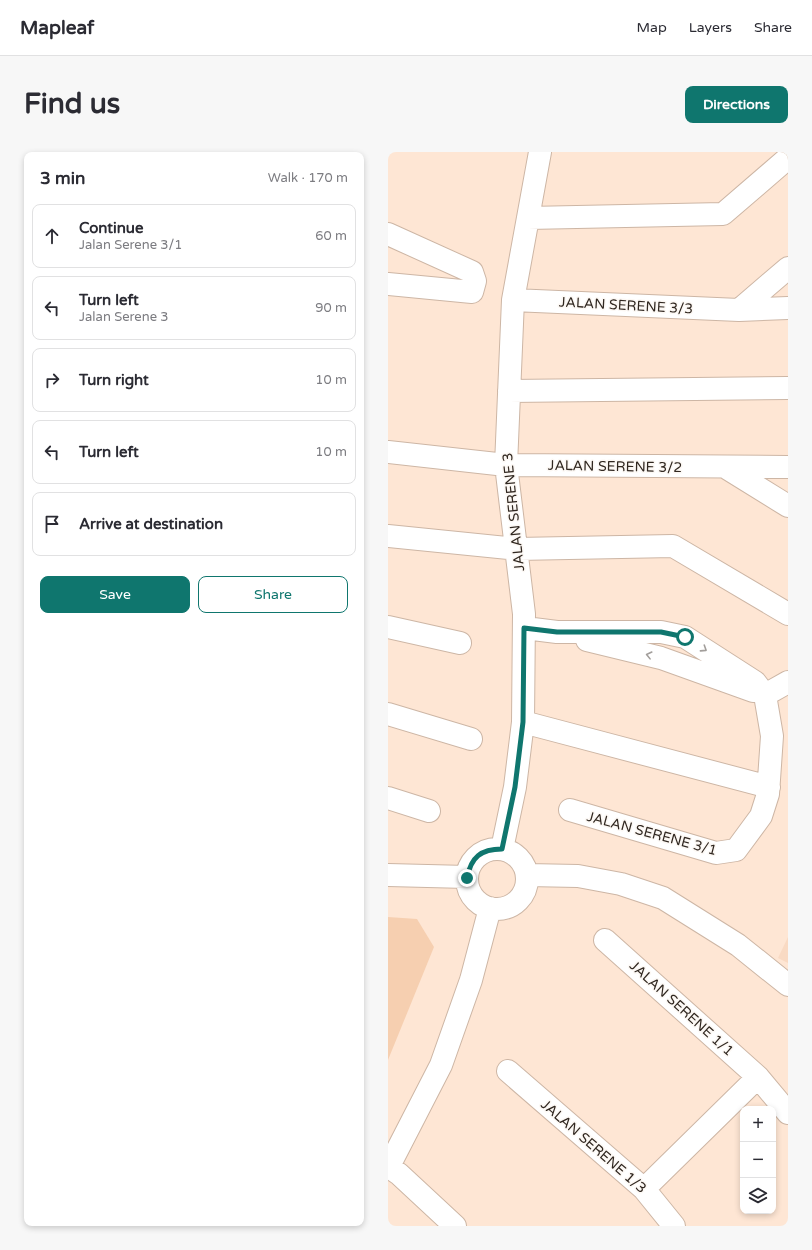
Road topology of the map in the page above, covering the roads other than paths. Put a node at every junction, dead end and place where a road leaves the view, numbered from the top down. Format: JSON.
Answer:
{"nodes":[{"id":1,"x":540,"y":152,"type":"edge"},
{"id":2,"x":788,"y":158,"type":"edge"},
{"id":3,"x":528,"y":218,"type":"junction"},
{"id":4,"x":388,"y":234,"type":"edge"},
{"id":5,"x":788,"y":268,"type":"edge"},
{"id":6,"x":388,"y":284,"type":"edge"},
{"id":7,"x":513,"y":300,"type":"junction"},
{"id":8,"x":788,"y":308,"type":"edge"},
{"id":9,"x":739,"y":310,"type":"junction"},
{"id":10,"x":788,"y":388,"type":"edge"},
{"id":11,"x":509,"y":391,"type":"junction"},
{"id":12,"x":388,"y":452,"type":"edge"},
{"id":13,"x":506,"y":465,"type":"junction"},
{"id":14,"x":725,"y":467,"type":"junction"},
{"id":15,"x":788,"y":467,"type":"edge"},
{"id":16,"x":788,"y":506,"type":"edge"},
{"id":17,"x":388,"y":536,"type":"edge"},
{"id":18,"x":517,"y":549,"type":"junction"},
{"id":19,"x":788,"y":614,"type":"edge"},
{"id":20,"x":388,"y":627,"type":"edge"},
{"id":21,"x":524,"y":628,"type":"junction"},
{"id":22,"x":557,"y":632,"type":"junction"},
{"id":23,"x":460,"y":643,"type":"dead end"},
{"id":24,"x":788,"y":682,"type":"edge"},
{"id":25,"x":765,"y":695,"type":"junction"},
{"id":26,"x":388,"y":714,"type":"edge"},
{"id":27,"x":523,"y":722,"type":"junction"},
{"id":28,"x":471,"y":739,"type":"dead end"},
{"id":29,"x":769,"y":787,"type":"junction"},
{"id":30,"x":388,"y":798,"type":"edge"},
{"id":31,"x":570,"y":810,"type":"dead end"},
{"id":32,"x":429,"y":811,"type":"dead end"},
{"id":33,"x":502,"y":849,"type":"junction"},
{"id":34,"x":388,"y":875,"type":"edge"},
{"id":35,"x":527,"y":875,"type":"junction"},
{"id":36,"x":467,"y":878,"type":"junction"},
{"id":37,"x":490,"y":908,"type":"junction"},
{"id":38,"x":605,"y":940,"type":"dead end"},
{"id":39,"x":788,"y":985,"type":"edge"},
{"id":40,"x":508,"y":1071,"type":"dead end"},
{"id":41,"x":758,"y":1077,"type":"junction"},
{"id":42,"x":788,"y":1113,"type":"edge"},
{"id":43,"x":389,"y":1167,"type":"edge"},
{"id":44,"x":644,"y":1189,"type":"junction"},
{"id":45,"x":455,"y":1226,"type":"edge"},
{"id":46,"x":674,"y":1226,"type":"edge"}],
"edges":[{"from":1,"to":3,"type":"street","name":"JALAN SERENE 3"},
{"from":2,"to":3,"type":"street"},
{"from":3,"to":7,"type":"street","name":"JALAN SERENE 3"},
{"from":4,"to":6,"type":"street"},
{"from":5,"to":9,"type":"street"},
{"from":7,"to":9,"type":"street","name":"JALAN SERENE 3/3"},
{"from":7,"to":11,"type":"street","name":"JALAN SERENE 3"},
{"from":8,"to":9,"type":"street","name":"JALAN SERENE 3/3"},
{"from":10,"to":11,"type":"street"},
{"from":11,"to":13,"type":"street","name":"JALAN SERENE 3"},
{"from":12,"to":13,"type":"street","name":"JALAN SERENE 3/2"},
{"from":13,"to":14,"type":"street","name":"JALAN SERENE 3/2"},
{"from":13,"to":18,"type":"street","name":"JALAN SERENE 3"},
{"from":14,"to":15,"type":"street","name":"JALAN SERENE 3/2"},
{"from":14,"to":16,"type":"street"},
{"from":17,"to":18,"type":"street"},
{"from":18,"to":19,"type":"street"},
{"from":18,"to":21,"type":"street","name":"JALAN SERENE 3"},
{"from":20,"to":23,"type":"street"},
{"from":21,"to":22,"type":"street"},
{"from":21,"to":27,"type":"street","name":"JALAN SERENE 3"},
{"from":25,"to":22,"type":"street","one_way":true},
{"from":22,"to":25,"type":"street","one_way":true},
{"from":24,"to":25,"type":"street"},
{"from":25,"to":29,"type":"street","name":"JALAN SERENE 3/1"},
{"from":26,"to":28,"type":"street"},
{"from":27,"to":29,"type":"street"},
{"from":27,"to":33,"type":"street","name":"JALAN SERENE 3"},
{"from":29,"to":31,"type":"street","name":"JALAN SERENE 3/1"},
{"from":30,"to":32,"type":"street"},
{"from":33,"to":35,"type":"street"},
{"from":33,"to":36,"type":"street"},
{"from":34,"to":36,"type":"street"},
{"from":35,"to":37,"type":"street"},
{"from":35,"to":39,"type":"street"},
{"from":36,"to":37,"type":"street"},
{"from":37,"to":43,"type":"street"},
{"from":38,"to":41,"type":"street","name":"JALAN SERENE 1/1"},
{"from":40,"to":44,"type":"street","name":"JALAN SERENE 1/3"},
{"from":41,"to":42,"type":"street","name":"JALAN SERENE 1/1"},
{"from":41,"to":44,"type":"street"},
{"from":43,"to":45,"type":"street"},
{"from":44,"to":46,"type":"street","name":"JALAN SERENE 1/3"}]}
